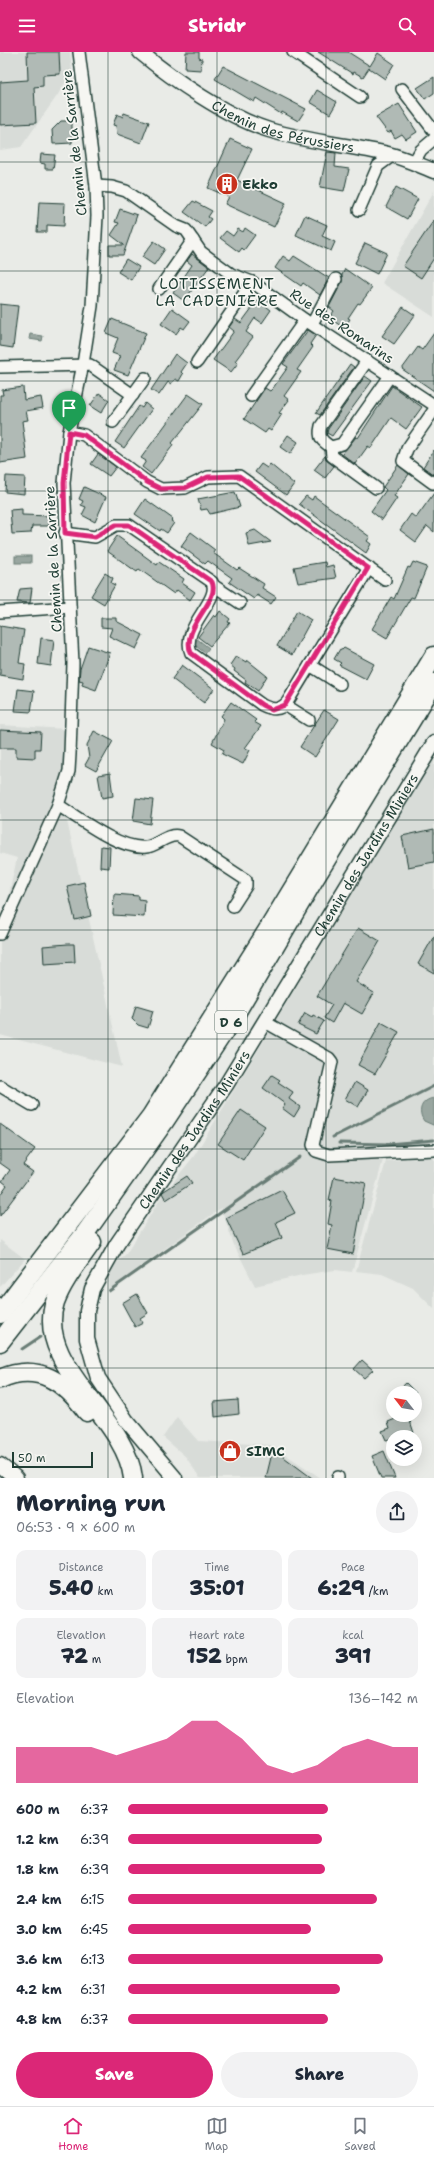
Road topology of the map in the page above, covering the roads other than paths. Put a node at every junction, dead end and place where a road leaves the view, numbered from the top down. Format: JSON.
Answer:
{"nodes":[{"id":1,"x":79,"y":52,"type":"edge"},
{"id":2,"x":293,"y":52,"type":"edge"},
{"id":3,"x":144,"y":53,"type":"edge"},
{"id":4,"x":402,"y":89,"type":"dead end"},
{"id":5,"x":360,"y":97,"type":"dead end"},
{"id":6,"x":434,"y":131,"type":"edge"},
{"id":7,"x":434,"y":139,"type":"edge"},
{"id":8,"x":373,"y":152,"type":"junction"},
{"id":9,"x":393,"y":155,"type":"junction"},
{"id":10,"x":414,"y":162,"type":"junction"},
{"id":11,"x":378,"y":166,"type":"junction"},
{"id":12,"x":434,"y":170,"type":"edge"},
{"id":13,"x":96,"y":186,"type":"junction"},
{"id":14,"x":359,"y":210,"type":"dead end"},
{"id":15,"x":193,"y":240,"type":"junction"},
{"id":16,"x":336,"y":279,"type":"dead end"},
{"id":17,"x":252,"y":282,"type":"junction"},
{"id":18,"x":158,"y":289,"type":"dead end"},
{"id":19,"x":309,"y":322,"type":"junction"},
{"id":20,"x":367,"y":361,"type":"junction"},
{"id":21,"x":197,"y":362,"type":"dead end"},
{"id":22,"x":83,"y":364,"type":"junction"},
{"id":23,"x":0,"y":367,"type":"edge"},
{"id":24,"x":390,"y":376,"type":"junction"},
{"id":25,"x":145,"y":378,"type":"dead end"},
{"id":26,"x":133,"y":395,"type":"junction"},
{"id":27,"x":251,"y":396,"type":"dead end"},
{"id":28,"x":433,"y":403,"type":"edge"},
{"id":29,"x":113,"y":422,"type":"dead end"},
{"id":30,"x":69,"y":432,"type":"junction"},
{"id":31,"x":331,"y":447,"type":"junction"},
{"id":32,"x":433,"y":483,"type":"edge"},
{"id":33,"x":376,"y":488,"type":"dead end"},
{"id":34,"x":65,"y":533,"type":"junction"},
{"id":35,"x":368,"y":568,"type":"junction"},
{"id":36,"x":385,"y":580,"type":"dead end"},
{"id":37,"x":213,"y":585,"type":"junction"},
{"id":38,"x":240,"y":603,"type":"dead end"},
{"id":39,"x":70,"y":607,"type":"junction"},
{"id":40,"x":0,"y":612,"type":"edge"},
{"id":41,"x":434,"y":656,"type":"edge"},
{"id":42,"x":310,"y":665,"type":"junction"},
{"id":43,"x":434,"y":683,"type":"edge"},
{"id":44,"x":340,"y":684,"type":"dead end"},
{"id":45,"x":285,"y":705,"type":"junction"},
{"id":46,"x":309,"y":720,"type":"dead end"},
{"id":47,"x":434,"y":743,"type":"edge"},
{"id":48,"x":58,"y":805,"type":"junction"},
{"id":49,"x":315,"y":878,"type":"junction"},
{"id":50,"x":233,"y":906,"type":"dead end"},
{"id":51,"x":0,"y":934,"type":"edge"},
{"id":52,"x":265,"y":1022,"type":"junction"},
{"id":53,"x":0,"y":1086,"type":"edge"},
{"id":54,"x":32,"y":1105,"type":"dead end"},
{"id":55,"x":434,"y":1150,"type":"edge"},
{"id":56,"x":70,"y":1223,"type":"junction"},
{"id":57,"x":0,"y":1306,"type":"edge"},
{"id":58,"x":0,"y":1314,"type":"edge"},
{"id":59,"x":0,"y":1342,"type":"edge"},
{"id":60,"x":0,"y":1379,"type":"edge"},
{"id":61,"x":0,"y":1465,"type":"edge"},
{"id":62,"x":16,"y":1478,"type":"edge"},
{"id":63,"x":123,"y":1478,"type":"edge"},
{"id":64,"x":133,"y":1478,"type":"edge"},
{"id":65,"x":175,"y":1478,"type":"edge"}],
"edges":[{"from":1,"to":13,"type":"street","name":"Chemin de la Sarrière"},
{"from":2,"to":5,"type":"street"},
{"from":3,"to":8,"type":"street","name":"Chemin des Pérussiers"},
{"from":4,"to":6,"type":"street"},
{"from":7,"to":10,"type":"street"},
{"from":8,"to":9,"type":"street","name":"Chemin des Pérussiers"},
{"from":8,"to":11,"type":"street"},
{"from":9,"to":10,"type":"street","name":"Chemin des Pérussiers"},
{"from":9,"to":11,"type":"street"},
{"from":10,"to":12,"type":"street","name":"Chemin des Pérussiers"},
{"from":11,"to":14,"type":"street"},
{"from":13,"to":15,"type":"street","name":"Rue des Romarins"},
{"from":13,"to":22,"type":"street","name":"Chemin de la Sarrière"},
{"from":15,"to":17,"type":"street","name":"Rue des Romarins"},
{"from":15,"to":18,"type":"street"},
{"from":16,"to":19,"type":"street"},
{"from":17,"to":19,"type":"street","name":"Rue des Romarins"},
{"from":17,"to":21,"type":"street"},
{"from":19,"to":20,"type":"street","name":"Rue des Romarins"},
{"from":19,"to":27,"type":"street"},
{"from":20,"to":24,"type":"street","name":"Rue des Romarins"},
{"from":20,"to":31,"type":"street"},
{"from":22,"to":23,"type":"street"},
{"from":22,"to":26,"type":"street"},
{"from":22,"to":30,"type":"street","name":"Chemin de la Sarrière"},
{"from":24,"to":28,"type":"street","name":"Rue des Romarins"},
{"from":24,"to":31,"type":"street"},
{"from":25,"to":26,"type":"street"},
{"from":26,"to":29,"type":"street"},
{"from":28,"to":32,"type":"street"},
{"from":30,"to":34,"type":"street","name":"Chemin de la Sarrière"},
{"from":30,"to":35,"type":"street"},
{"from":31,"to":33,"type":"street"},
{"from":34,"to":37,"type":"street"},
{"from":34,"to":39,"type":"street","name":"Chemin de la Sarrière"},
{"from":35,"to":36,"type":"street"},
{"from":35,"to":42,"type":"street"},
{"from":37,"to":38,"type":"street"},
{"from":37,"to":45,"type":"street"},
{"from":39,"to":40,"type":"street"},
{"from":39,"to":48,"type":"street","name":"Chemin de la Sarrière"},
{"from":41,"to":56,"type":"highway","number":"D 6"},
{"from":42,"to":44,"type":"street"},
{"from":42,"to":45,"type":"street"},
{"from":43,"to":49,"type":"highway","number":"D 6"},
{"from":45,"to":46,"type":"street"},
{"from":47,"to":52,"type":"street","name":"Chemin des Jardins Miniers"},
{"from":48,"to":50,"type":"street"},
{"from":48,"to":51,"type":"street","name":"Chemin de la Sarrière"},
{"from":49,"to":59,"type":"highway","number":"D 6"},
{"from":49,"to":64,"type":"highway"},
{"from":52,"to":55,"type":"street"},
{"from":52,"to":65,"type":"street","name":"Chemin des Jardins Miniers"},
{"from":53,"to":54,"type":"street"},
{"from":56,"to":57,"type":"highway"},
{"from":56,"to":58,"type":"highway","number":"D 6"},
{"from":60,"to":63,"type":"highway"},
{"from":61,"to":62,"type":"street"}]}
